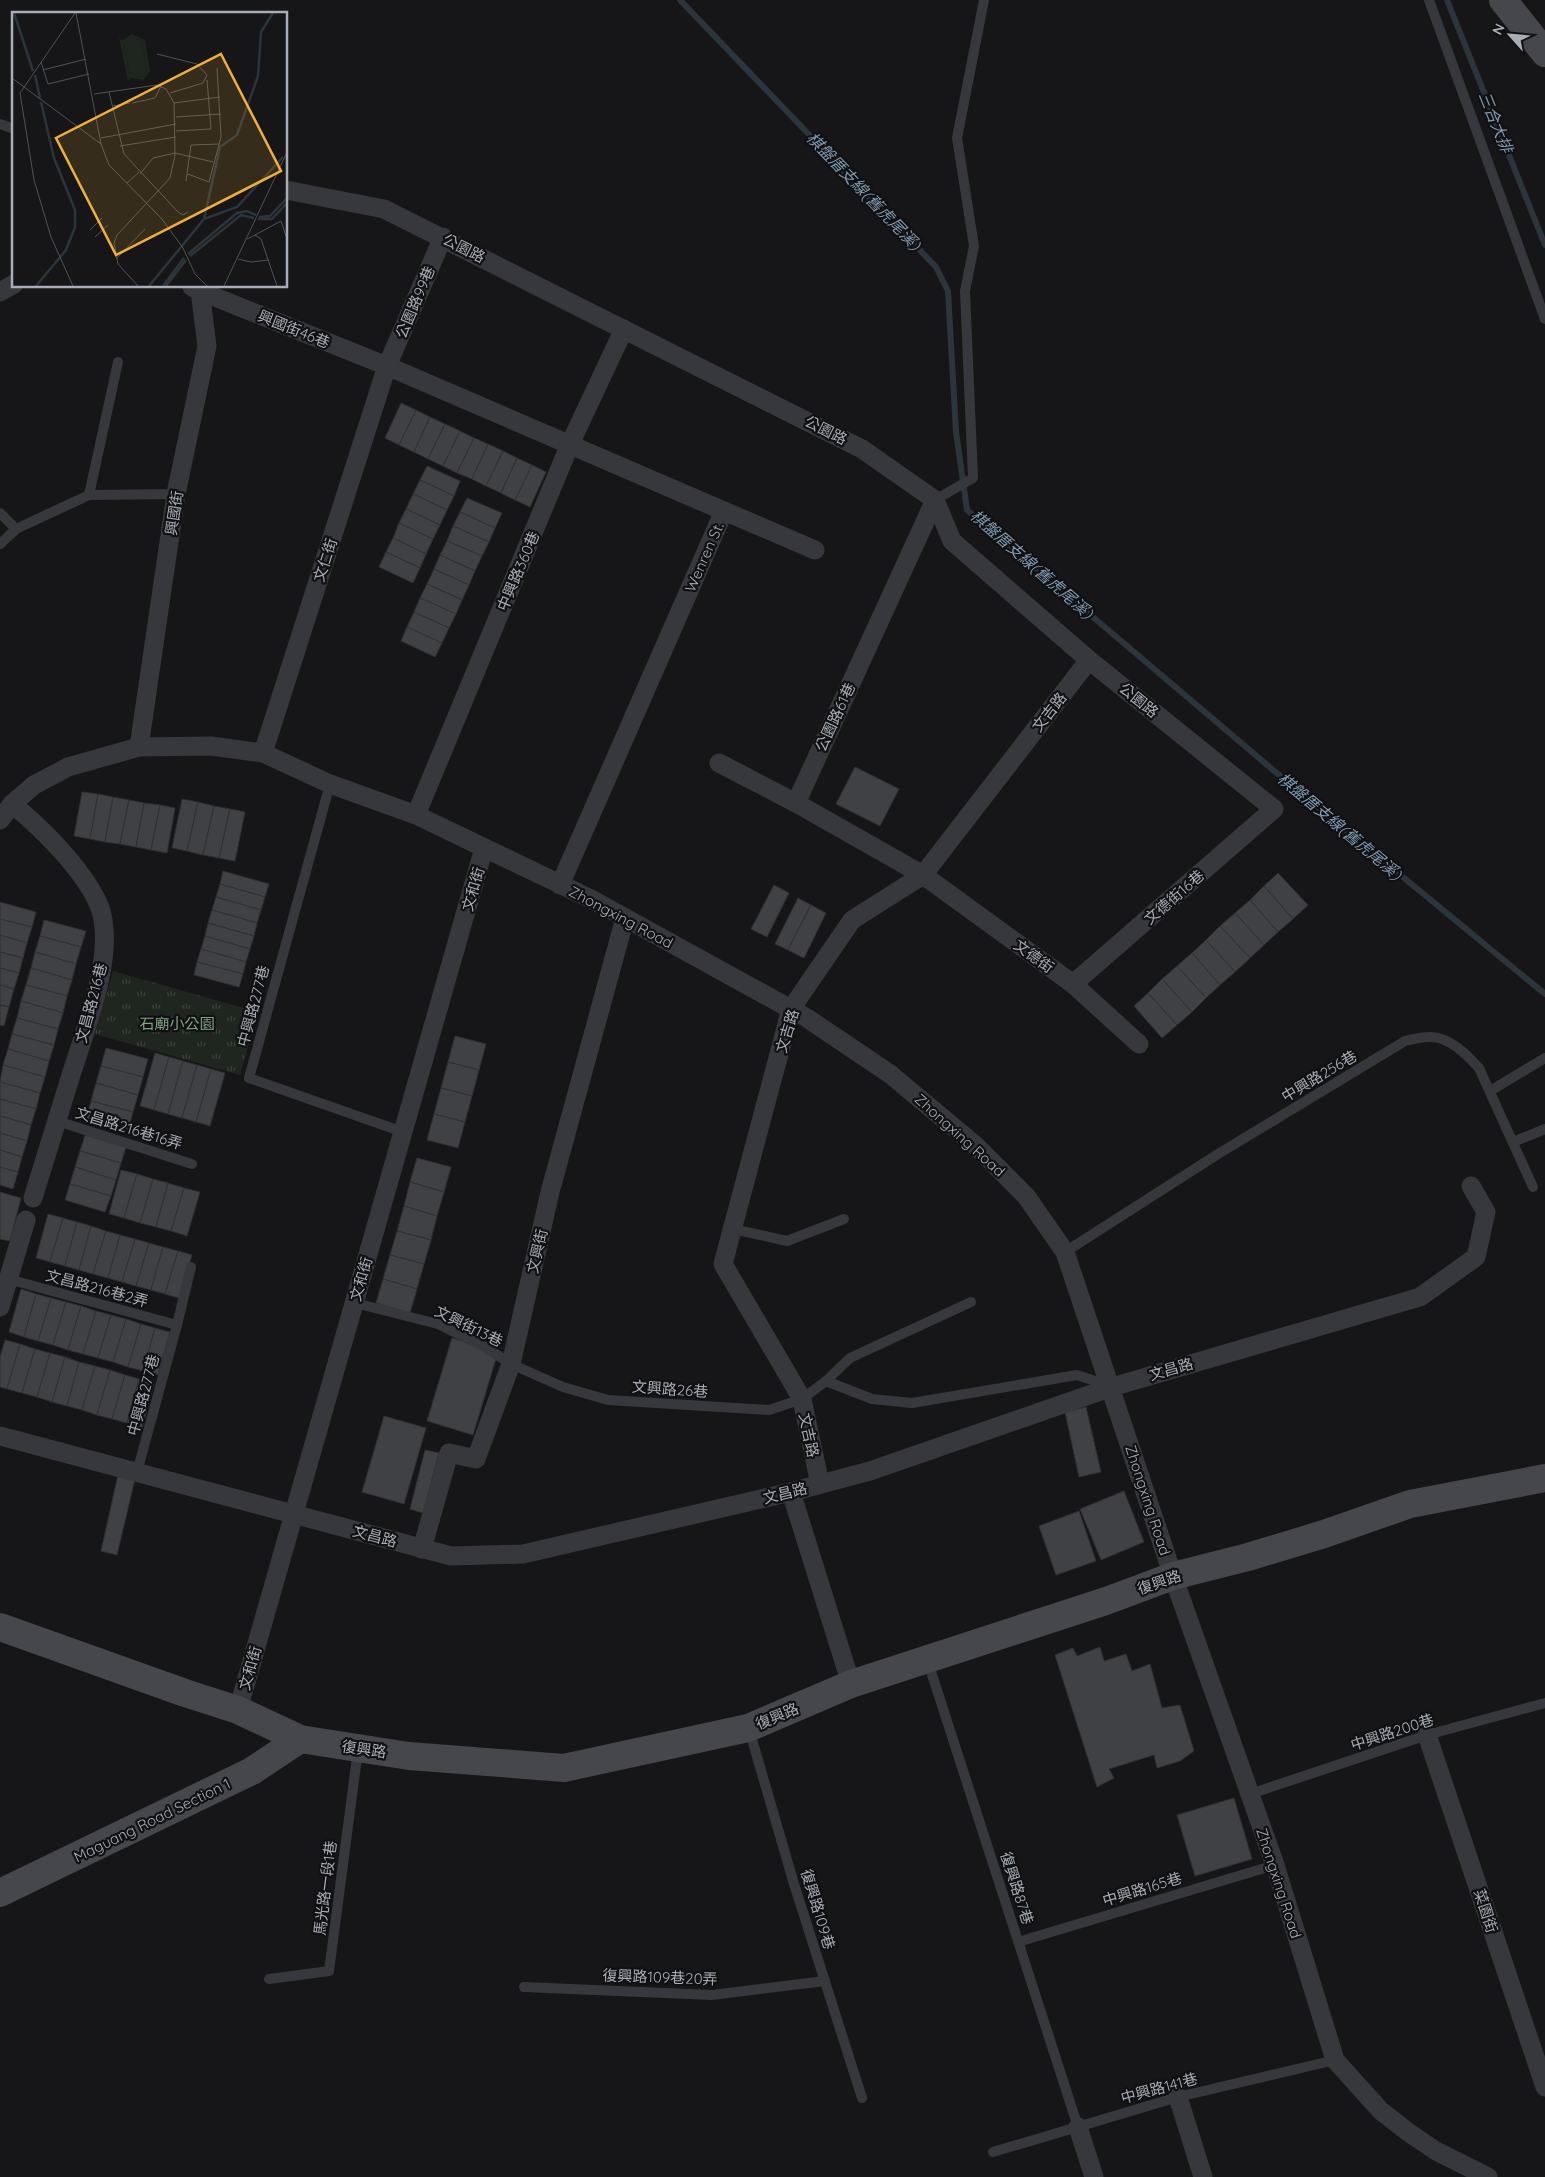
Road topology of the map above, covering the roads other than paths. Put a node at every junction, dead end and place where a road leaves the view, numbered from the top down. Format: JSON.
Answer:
{"nodes":[{"id":1,"x":984,"y":0,"type":"edge"},
{"id":2,"x":1429,"y":0,"type":"edge"},
{"id":3,"x":1502,"y":0,"type":"edge"},
{"id":4,"x":1545,"y":54,"type":"edge"},
{"id":5,"x":0,"y":124,"type":"edge"},
{"id":6,"x":12,"y":128,"type":"edge"},
{"id":7,"x":288,"y":190,"type":"edge"},
{"id":8,"x":443,"y":237,"type":"junction"},
{"id":9,"x":12,"y":285,"type":"edge"},
{"id":10,"x":195,"y":289,"type":"edge"},
{"id":11,"x":0,"y":292,"type":"edge"},
{"id":12,"x":1545,"y":319,"type":"edge"},
{"id":13,"x":624,"y":329,"type":"junction"},
{"id":14,"x":118,"y":362,"type":"dead end"},
{"id":15,"x":387,"y":366,"type":"junction"},
{"id":16,"x":570,"y":444,"type":"junction"},
{"id":17,"x":176,"y":494,"type":"junction"},
{"id":18,"x":89,"y":495,"type":"junction"},
{"id":19,"x":935,"y":500,"type":"junction"},
{"id":20,"x":724,"y":511,"type":"junction"},
{"id":21,"x":0,"y":513,"type":"edge"},
{"id":22,"x":16,"y":528,"type":"junction"},
{"id":23,"x":0,"y":544,"type":"edge"},
{"id":24,"x":815,"y":550,"type":"dead end"},
{"id":25,"x":1090,"y":660,"type":"junction"},
{"id":26,"x":139,"y":747,"type":"junction"},
{"id":27,"x":263,"y":753,"type":"junction"},
{"id":28,"x":719,"y":763,"type":"dead end"},
{"id":29,"x":330,"y":784,"type":"junction"},
{"id":30,"x":796,"y":802,"type":"junction"},
{"id":31,"x":12,"y":804,"type":"junction"},
{"id":32,"x":1274,"y":809,"type":"joint"},
{"id":33,"x":416,"y":815,"type":"junction"},
{"id":34,"x":0,"y":820,"type":"edge"},
{"id":35,"x":484,"y":848,"type":"junction"},
{"id":36,"x":923,"y":875,"type":"junction"},
{"id":37,"x":560,"y":885,"type":"junction"},
{"id":38,"x":624,"y":918,"type":"junction"},
{"id":39,"x":1073,"y":984,"type":"junction"},
{"id":40,"x":791,"y":1009,"type":"junction"},
{"id":41,"x":1139,"y":1044,"type":"dead end"},
{"id":42,"x":1545,"y":1058,"type":"edge"},
{"id":43,"x":1490,"y":1091,"type":"junction"},
{"id":44,"x":57,"y":1121,"type":"junction"},
{"id":45,"x":1545,"y":1130,"type":"edge"},
{"id":46,"x":403,"y":1132,"type":"junction"},
{"id":47,"x":1513,"y":1142,"type":"junction"},
{"id":48,"x":192,"y":1164,"type":"dead end"},
{"id":49,"x":1471,"y":1186,"type":"dead end"},
{"id":50,"x":1533,"y":1187,"type":"dead end"},
{"id":51,"x":33,"y":1198,"type":"dead end"},
{"id":52,"x":844,"y":1219,"type":"dead end"},
{"id":53,"x":26,"y":1220,"type":"dead end"},
{"id":54,"x":733,"y":1229,"type":"junction"},
{"id":55,"x":1066,"y":1252,"type":"junction"},
{"id":56,"x":191,"y":1266,"type":"dead end"},
{"id":57,"x":8,"y":1279,"type":"junction"},
{"id":58,"x":972,"y":1302,"type":"dead end"},
{"id":59,"x":355,"y":1303,"type":"junction"},
{"id":60,"x":0,"y":1307,"type":"edge"},
{"id":61,"x":177,"y":1325,"type":"junction"},
{"id":62,"x":512,"y":1364,"type":"junction"},
{"id":63,"x":826,"y":1381,"type":"junction"},
{"id":64,"x":1112,"y":1387,"type":"junction"},
{"id":65,"x":802,"y":1399,"type":"junction"},
{"id":66,"x":0,"y":1436,"type":"edge"},
{"id":67,"x":137,"y":1472,"type":"junction"},
{"id":68,"x":1545,"y":1478,"type":"edge"},
{"id":69,"x":820,"y":1484,"type":"junction"},
{"id":70,"x":791,"y":1492,"type":"junction"},
{"id":71,"x":294,"y":1514,"type":"junction"},
{"id":72,"x":422,"y":1549,"type":"junction"},
{"id":73,"x":1173,"y":1576,"type":"junction"},
{"id":74,"x":0,"y":1627,"type":"edge"},
{"id":75,"x":927,"y":1659,"type":"junction"},
{"id":76,"x":850,"y":1684,"type":"junction"},
{"id":77,"x":1545,"y":1703,"type":"edge"},
{"id":78,"x":238,"y":1710,"type":"junction"},
{"id":79,"x":748,"y":1728,"type":"junction"},
{"id":80,"x":1427,"y":1736,"type":"junction"},
{"id":81,"x":300,"y":1739,"type":"junction"},
{"id":82,"x":358,"y":1749,"type":"junction"},
{"id":83,"x":1250,"y":1794,"type":"junction"},
{"id":84,"x":1275,"y":1865,"type":"junction"},
{"id":85,"x":0,"y":1893,"type":"edge"},
{"id":86,"x":1018,"y":1942,"type":"junction"},
{"id":87,"x":269,"y":1979,"type":"dead end"},
{"id":88,"x":825,"y":1981,"type":"junction"},
{"id":89,"x":524,"y":1986,"type":"dead end"},
{"id":90,"x":1335,"y":2060,"type":"junction"},
{"id":91,"x":1545,"y":2087,"type":"edge"},
{"id":92,"x":1178,"y":2097,"type":"junction"},
{"id":93,"x":862,"y":2098,"type":"dead end"},
{"id":94,"x":1078,"y":2127,"type":"junction"},
{"id":95,"x":993,"y":2152,"type":"dead end"},
{"id":96,"x":1094,"y":2177,"type":"edge"},
{"id":97,"x":1203,"y":2177,"type":"edge"},
{"id":98,"x":1488,"y":2177,"type":"edge"}],
"edges":[{"from":1,"to":19,"type":"lane"},
{"from":2,"to":12,"type":"lane"},
{"from":3,"to":4,"type":"main road"},
{"from":5,"to":6,"type":"lane"},
{"from":7,"to":8,"type":"street","name":"公園路"},
{"from":8,"to":13,"type":"street","name":"公園路"},
{"from":8,"to":15,"type":"street","name":"公園路99巷"},
{"from":9,"to":11,"type":"street"},
{"from":10,"to":15,"type":"street","name":"興國街46巷"},
{"from":10,"to":17,"type":"street","name":"興國街"},
{"from":13,"to":16,"type":"street","name":"中興路360巷"},
{"from":13,"to":19,"type":"street","name":"公園路"},
{"from":14,"to":18,"type":"lane"},
{"from":15,"to":16,"type":"street","name":"Wenren St."},
{"from":15,"to":27,"type":"street","name":"文仁街"},
{"from":16,"to":20,"type":"street","name":"Wenren St."},
{"from":16,"to":33,"type":"street","name":"中興路360巷"},
{"from":17,"to":18,"type":"lane"},
{"from":17,"to":26,"type":"street","name":"興國街"},
{"from":18,"to":22,"type":"lane"},
{"from":19,"to":25,"type":"street","name":"公園路"},
{"from":19,"to":30,"type":"street","name":"公園路61巷"},
{"from":20,"to":24,"type":"street"},
{"from":20,"to":37,"type":"street","name":"Wenren St."},
{"from":21,"to":22,"type":"lane"},
{"from":22,"to":23,"type":"lane"},
{"from":25,"to":32,"type":"street","name":"公園路"},
{"from":25,"to":36,"type":"street","name":"文吉路"},
{"from":26,"to":27,"type":"street","name":"Zhongxing Road"},
{"from":26,"to":31,"type":"street","name":"Zhongxing Road"},
{"from":27,"to":29,"type":"street","name":"Zhongxing Road"},
{"from":28,"to":30,"type":"street"},
{"from":29,"to":33,"type":"street","name":"Zhongxing Road"},
{"from":29,"to":46,"type":"lane","name":"中興路277巷"},
{"from":30,"to":36,"type":"street"},
{"from":31,"to":34,"type":"street","name":"Zhongxing Road"},
{"from":31,"to":44,"type":"street","name":"文昌路216巷"},
{"from":32,"to":39,"type":"street","name":"文德街16巷"},
{"from":33,"to":35,"type":"street","name":"Zhongxing Road"},
{"from":35,"to":37,"type":"street","name":"Zhongxing Road"},
{"from":35,"to":46,"type":"street","name":"文和街"},
{"from":36,"to":39,"type":"street","name":"文德街"},
{"from":36,"to":40,"type":"street","name":"文吉路"},
{"from":37,"to":38,"type":"street","name":"Zhongxing Road"},
{"from":38,"to":40,"type":"street","name":"Zhongxing Road"},
{"from":38,"to":62,"type":"street","name":"文興街"},
{"from":39,"to":41,"type":"street","name":"文德街"},
{"from":40,"to":54,"type":"street","name":"文吉路"},
{"from":40,"to":55,"type":"street","name":"Zhongxing Road"},
{"from":42,"to":43,"type":"lane"},
{"from":43,"to":47,"type":"lane","name":"中興路256巷"},
{"from":43,"to":55,"type":"lane","name":"中興路256巷"},
{"from":44,"to":48,"type":"lane","name":"文昌路216巷16弄"},
{"from":44,"to":51,"type":"street","name":"文昌路216巷"},
{"from":45,"to":47,"type":"lane"},
{"from":46,"to":59,"type":"street","name":"文和街"},
{"from":47,"to":50,"type":"lane","name":"中興路256巷"},
{"from":49,"to":64,"type":"street","name":"文昌路"},
{"from":52,"to":54,"type":"lane"},
{"from":53,"to":57,"type":"street"},
{"from":54,"to":65,"type":"street","name":"文吉路"},
{"from":55,"to":64,"type":"street","name":"Zhongxing Road"},
{"from":56,"to":61,"type":"lane","name":"中興路277巷"},
{"from":57,"to":60,"type":"street"},
{"from":57,"to":61,"type":"lane","name":"文昌路216巷2弄"},
{"from":58,"to":63,"type":"lane","name":"文興路26巷"},
{"from":59,"to":62,"type":"lane","name":"文興街13巷"},
{"from":59,"to":71,"type":"street","name":"文和街"},
{"from":61,"to":67,"type":"lane","name":"中興路277巷"},
{"from":62,"to":65,"type":"lane","name":"文興路26巷"},
{"from":62,"to":72,"type":"street","name":"文興街"},
{"from":63,"to":64,"type":"lane"},
{"from":63,"to":65,"type":"lane","name":"文興路26巷"},
{"from":64,"to":69,"type":"street","name":"文昌路"},
{"from":64,"to":73,"type":"street","name":"Zhongxing Road"},
{"from":65,"to":69,"type":"street","name":"文吉路"},
{"from":66,"to":67,"type":"street","name":"文昌路"},
{"from":67,"to":71,"type":"street","name":"文昌路"},
{"from":68,"to":73,"type":"main road","name":"復興路"},
{"from":69,"to":70,"type":"street","name":"文昌路"},
{"from":70,"to":72,"type":"street","name":"文昌路"},
{"from":70,"to":76,"type":"street"},
{"from":71,"to":72,"type":"street","name":"文昌路"},
{"from":71,"to":78,"type":"street","name":"文和街"},
{"from":73,"to":75,"type":"main road","name":"復興路"},
{"from":73,"to":83,"type":"street","name":"Zhongxing Road"},
{"from":74,"to":78,"type":"main road","name":"復興路"},
{"from":75,"to":76,"type":"main road","name":"復興路"},
{"from":75,"to":86,"type":"lane","name":"復興路87巷"},
{"from":76,"to":79,"type":"main road","name":"復興路"},
{"from":77,"to":80,"type":"lane","name":"中興路200巷"},
{"from":78,"to":81,"type":"main road","name":"復興路"},
{"from":79,"to":82,"type":"main road","name":"復興路"},
{"from":79,"to":88,"type":"lane","name":"復興路109巷"},
{"from":80,"to":83,"type":"lane","name":"中興路200巷"},
{"from":80,"to":91,"type":"street","name":"菜園街"},
{"from":81,"to":82,"type":"main road","name":"復興路"},
{"from":81,"to":85,"type":"main road","name":"Maguang Road Section 1"},
{"from":82,"to":87,"type":"lane","name":"馬光路一段1巷"},
{"from":83,"to":84,"type":"street","name":"Zhongxing Road"},
{"from":84,"to":86,"type":"lane","name":"中興路165巷"},
{"from":84,"to":90,"type":"street","name":"Zhongxing Road"},
{"from":86,"to":94,"type":"lane","name":"復興路87巷"},
{"from":88,"to":89,"type":"lane","name":"復興路109巷20弄"},
{"from":88,"to":93,"type":"lane","name":"復興路109巷"},
{"from":90,"to":92,"type":"lane","name":"中興路141巷"},
{"from":90,"to":98,"type":"street","name":"Zhongxing Road"},
{"from":92,"to":94,"type":"lane","name":"中興路141巷"},
{"from":92,"to":97,"type":"street"},
{"from":94,"to":95,"type":"lane","name":"中興路141巷"},
{"from":94,"to":96,"type":"street"}]}
